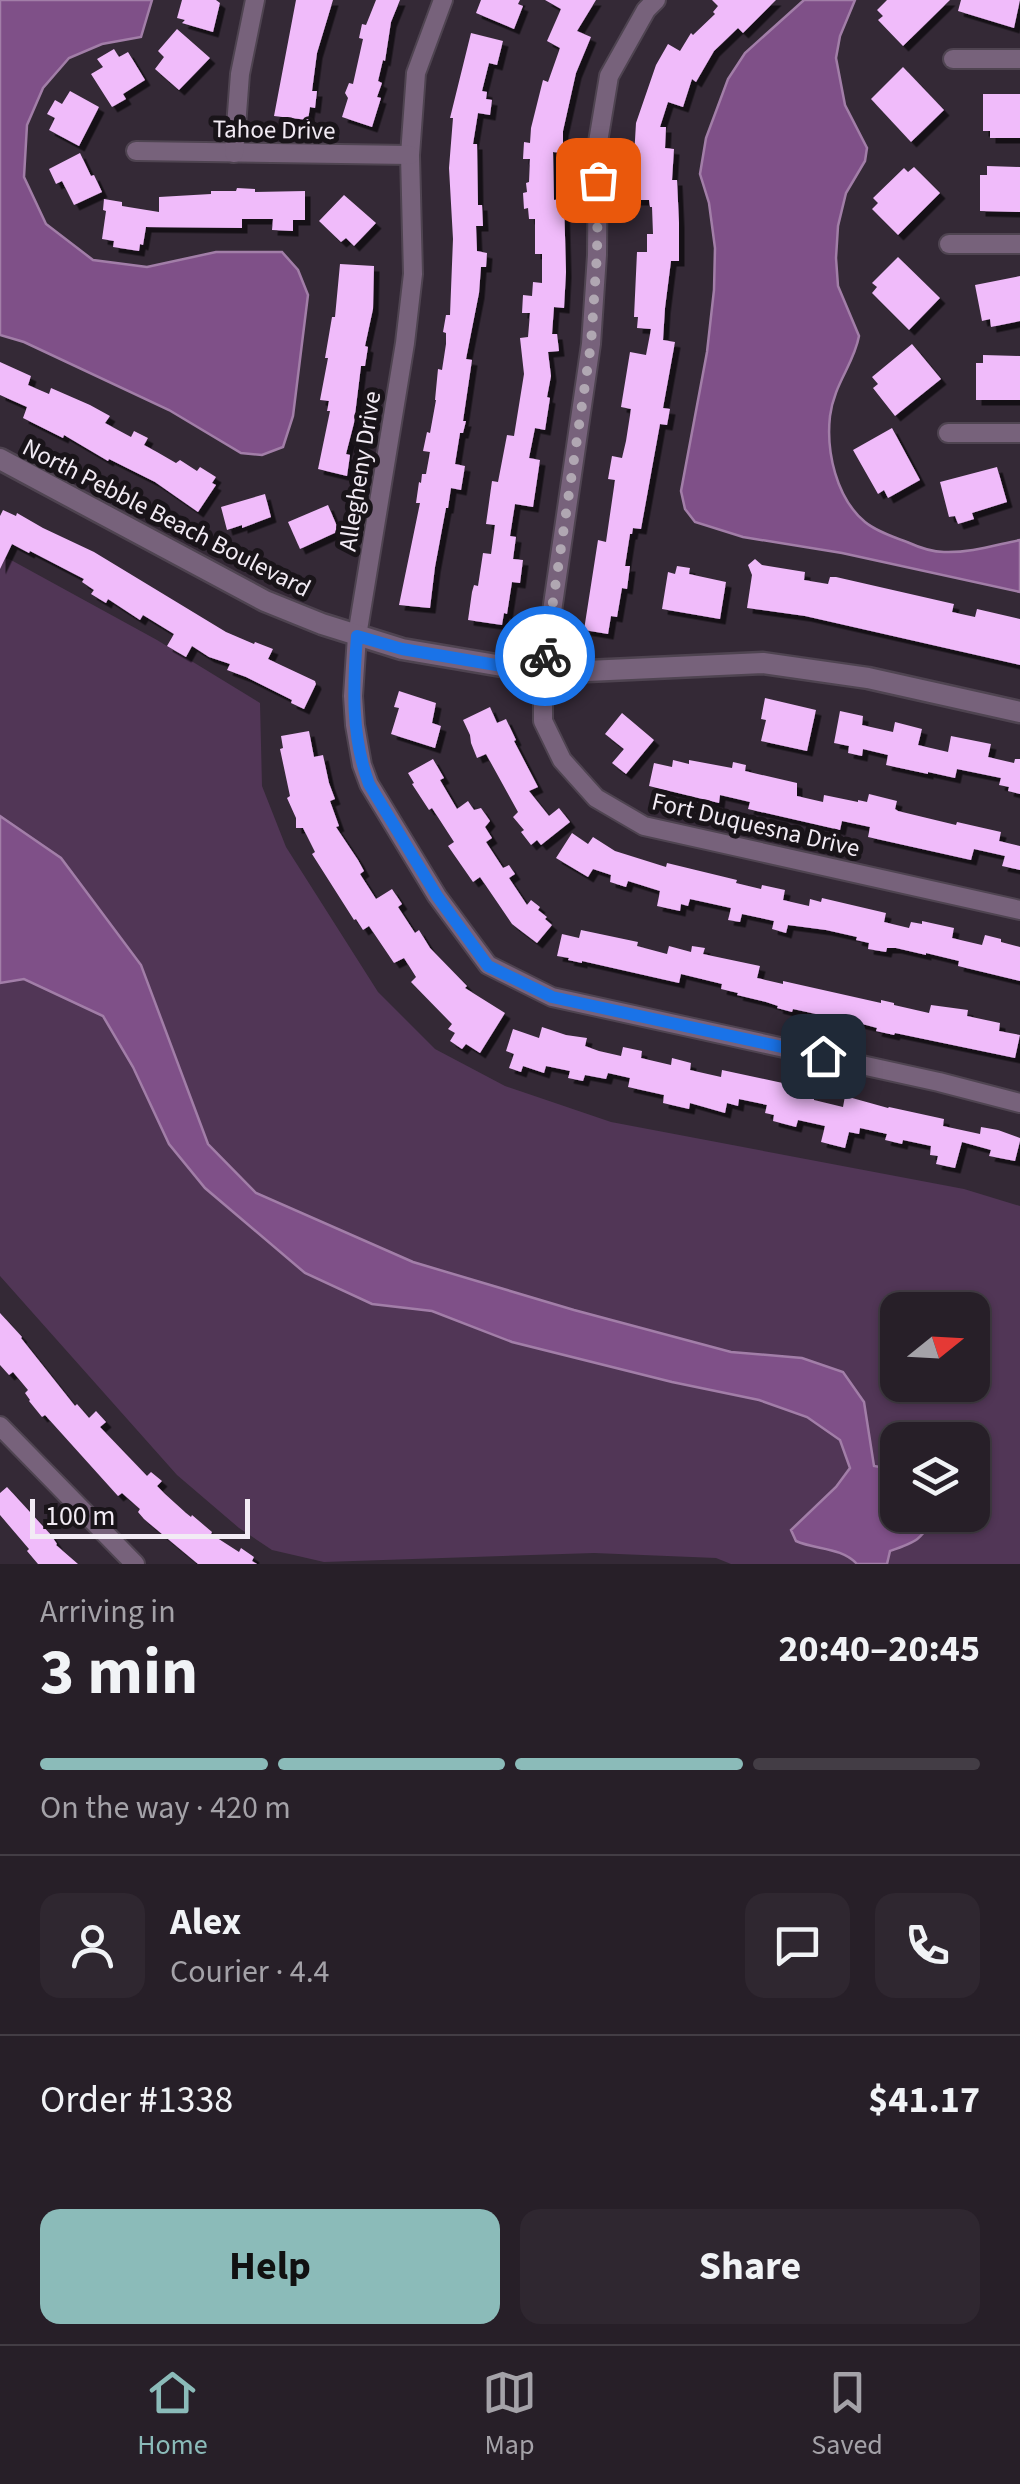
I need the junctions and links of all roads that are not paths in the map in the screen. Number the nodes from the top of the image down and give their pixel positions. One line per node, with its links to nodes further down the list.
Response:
1 (255, 0): 7 (street)
2 (443, 0): 8 (street, Allegheny Drive)
3 (656, 0): 15 (street, Fort Duquesna Drive)
4 (953, 59): 5 (street)
5 (1020, 59)
6 (136, 151): 7 (street, Tahoe Drive)
7 (234, 154): 8 (street, Tahoe Drive)
8 (410, 155): 14 (street, Allegheny Drive)
9 (949, 244): 10 (street)
10 (1020, 244)
11 (948, 432): 12 (street)
12 (1020, 433)
13 (0, 458): 14 (street, North Pebble Beach Boulevard)
14 (357, 636): 15 (street, North Pebble Beach Boulevard); 18 (street, Allegheny Drive)
15 (543, 673): 16 (street, North Pebble Beach Boulevard); 17 (street, Fort Duquesna Drive)
16 (1020, 712)
17 (1020, 910)
18 (1020, 1104)
19 (0, 1426): 20 (street)
20 (135, 1564)

